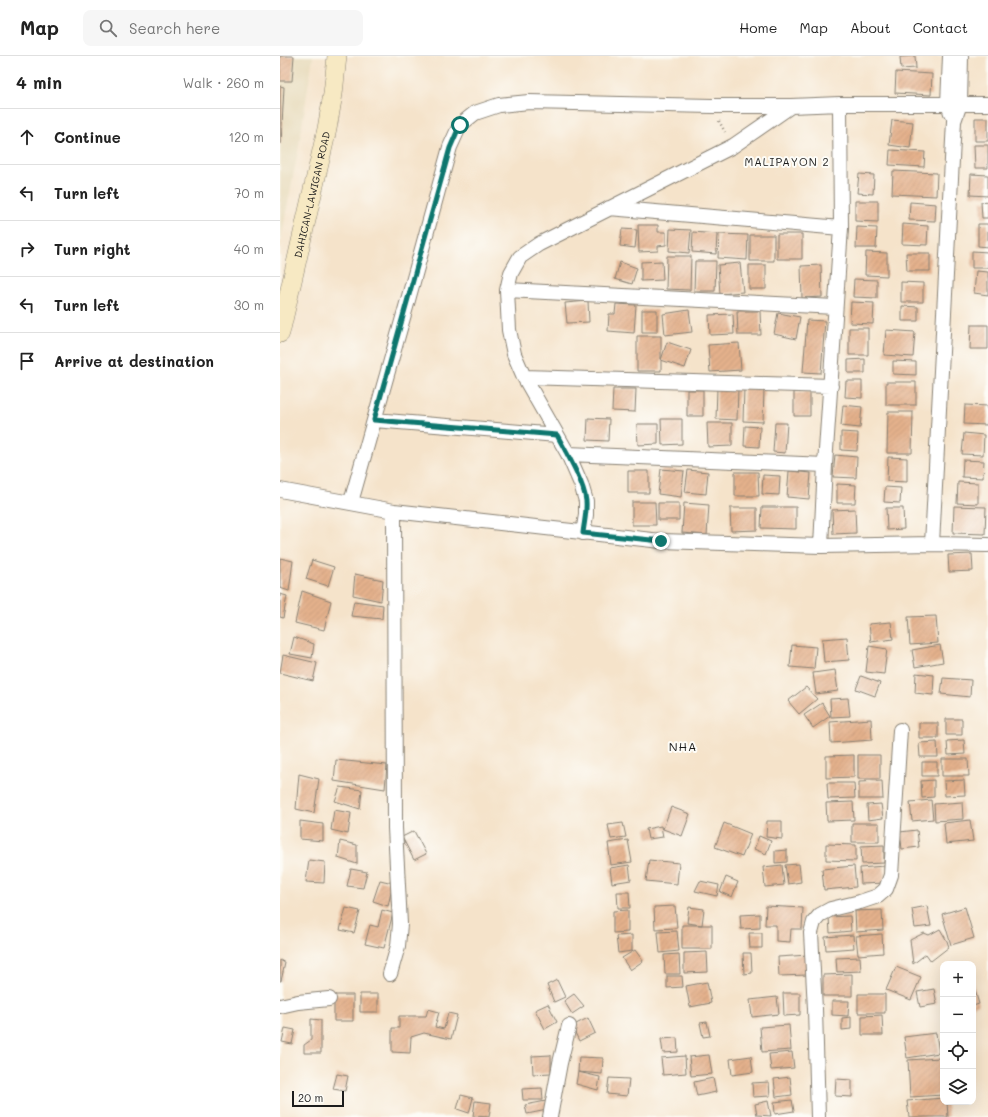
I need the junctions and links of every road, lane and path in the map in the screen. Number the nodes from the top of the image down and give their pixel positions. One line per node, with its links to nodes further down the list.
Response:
1 (337, 56): 14 (main road, DAHICAN-LAWIGAN ROAD)
2 (950, 56): 5 (street)
3 (961, 56): 5 (street)
4 (840, 104): 5 (street); 8 (street); 11 (street)
5 (954, 104): 6 (street); 25 (street)
6 (988, 104)
7 (712, 106): 8 (street); 9 (path); 17 (street)
8 (791, 106): 9 (street)
9 (733, 146): 10 (street)
10 (609, 208): 11 (street); 12 (street)
11 (841, 228): 13 (street)
12 (507, 290): 13 (street); 15 (street)
13 (835, 308): 16 (street)
14 (280, 333)
15 (524, 377): 16 (street); 18 (street)
16 (831, 386): 20 (street)
17 (374, 420): 18 (street); 22 (street)
18 (557, 435): 19 (street)
19 (568, 454): 20 (street); 24 (street)
20 (825, 465): 27 (street)
21 (280, 490): 22 (street)
22 (351, 502): 23 (street)
23 (394, 511): 24 (street); 29 (street)
24 (583, 533): 27 (street)
25 (932, 544): 26 (street); 27 (street)
26 (988, 545)
27 (821, 546)
28 (900, 730): 34 (street)
29 (390, 974)
30 (329, 999): 31 (street)
31 (280, 1006)
32 (569, 1026): 33 (street)
33 (550, 1117)
34 (818, 1117)

